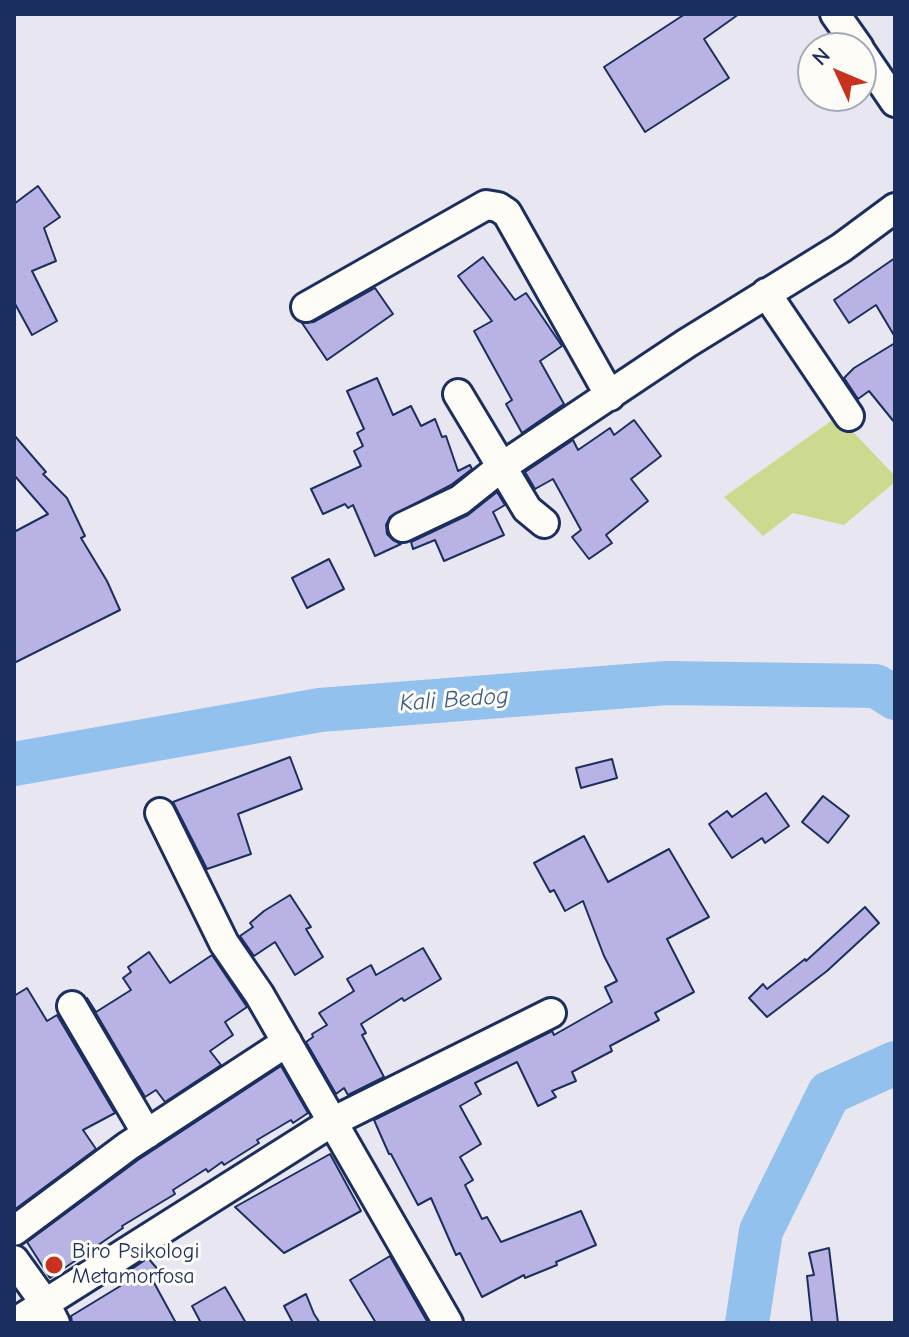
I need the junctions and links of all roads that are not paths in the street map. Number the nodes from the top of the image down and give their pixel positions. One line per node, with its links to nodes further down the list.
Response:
1 (835, 14): 2 (street)
2 (848, 32)
3 (877, 75): 4 (street)
4 (895, 102)
5 (895, 208): 6 (street)
6 (766, 293): 9 (street); 10 (street)
7 (306, 307): 9 (street)
8 (458, 394): 11 (street)
9 (610, 396): 11 (street)
10 (849, 416)
11 (500, 468): 12 (street); 13 (street)
12 (544, 523)
13 (403, 527)
14 (160, 813): 17 (street)
15 (72, 1006): 19 (street)
16 (551, 1013): 18 (street)
17 (287, 1042): 18 (street); 19 (street)
18 (332, 1122): 22 (street); 23 (street)
19 (147, 1134): 20 (street)
20 (14, 1231)
21 (14, 1260): 22 (street)
22 (35, 1316)
23 (448, 1323)

